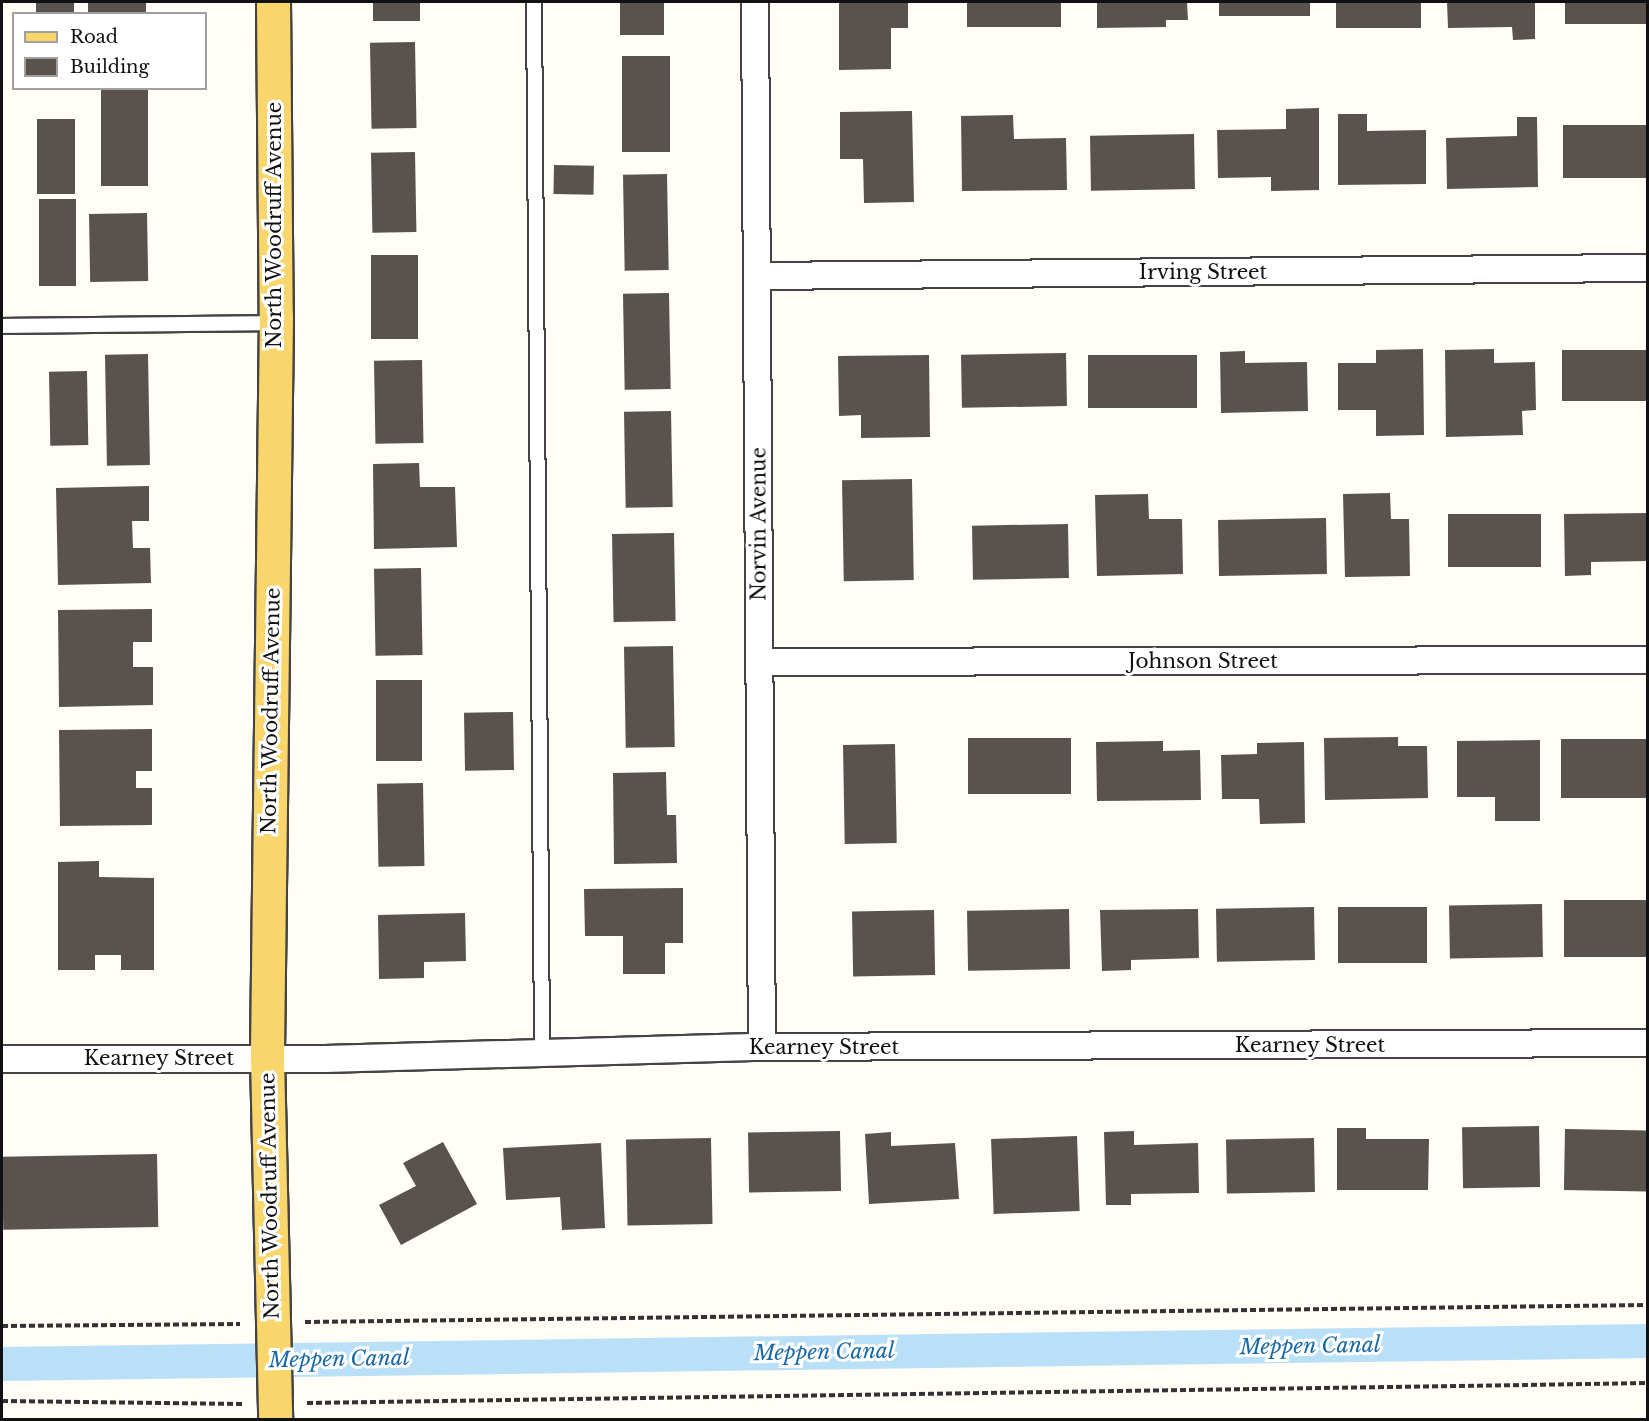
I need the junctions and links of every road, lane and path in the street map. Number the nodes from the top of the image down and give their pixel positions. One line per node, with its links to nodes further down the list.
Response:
1 (273, 2): 6 (main road, North Woodruff Avenue)
2 (534, 2): 12 (lane)
3 (755, 2): 5 (street, Norvin Avenue)
4 (1647, 268): 5 (street, Irving Street)
5 (758, 276): 9 (street, Norvin Avenue)
6 (275, 323): 7 (lane); 13 (main road, North Woodruff Avenue)
7 (2, 326)
8 (1647, 660): 9 (street, Johnson Street)
9 (759, 662): 11 (street, Norvin Avenue)
10 (1647, 1043): 11 (street, Kearney Street)
11 (762, 1047): 12 (street, Kearney Street)
12 (542, 1053): 13 (street, Kearney Street)
13 (267, 1057): 14 (street, Kearney Street); 21 (main road, North Woodruff Avenue)
14 (2, 1059)
15 (1647, 1305): 16 (path)
16 (316, 1322)
17 (218, 1324): 18 (path)
18 (2, 1326)
19 (1647, 1383): 21 (path)
20 (2, 1401): 21 (path)
21 (275, 1412)

